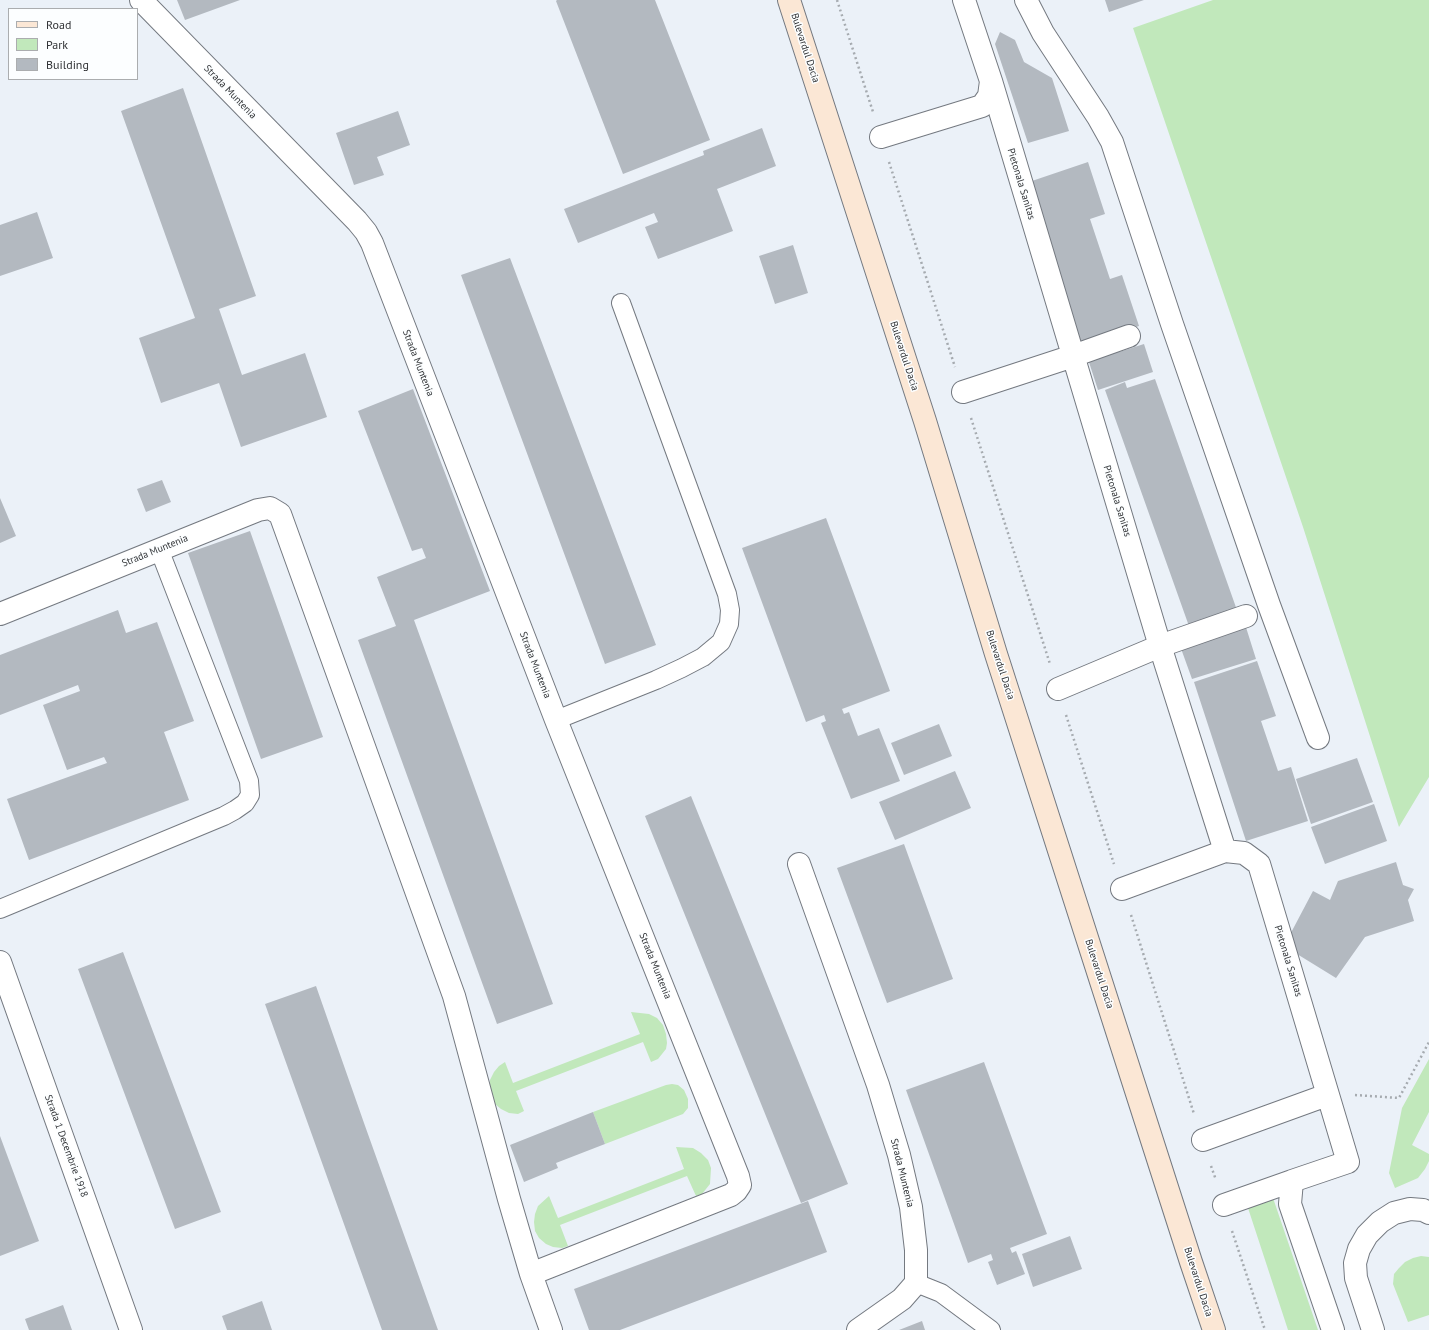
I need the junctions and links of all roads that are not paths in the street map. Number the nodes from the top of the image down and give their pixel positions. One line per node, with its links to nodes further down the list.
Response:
1 (141, 0): 16 (street, Strada Muntenia)
2 (789, 0): 34 (main road, Bulevardul Dacia)
3 (964, 0): 5 (street, Pietonala Sanitas)
4 (1026, 0): 17 (street)
5 (990, 81): 6 (street, Pietonala Sanitas); 9 (street, Pietonala Sanitas)
6 (881, 137)
7 (621, 303): 16 (lane)
8 (1129, 336): 9 (street)
9 (1073, 356): 10 (street); 14 (street, Pietonala Sanitas)
10 (962, 392)
11 (159, 549): 12 (street, Strada Muntenia); 21 (lane); 28 (street, Strada Muntenia)
12 (0, 614)
13 (1246, 616): 14 (street)
14 (1160, 646): 15 (street); 18 (street, Pietonala Sanitas)
15 (1058, 689)
16 (556, 720): 28 (street, Strada Muntenia)
17 (1318, 738)
18 (1225, 852): 20 (street, Pietonala Sanitas); 23 (street, Pietonala Sanitas)
19 (799, 864): 29 (street, Strada Muntenia)
20 (1122, 889)
21 (0, 909)
22 (0, 962): 30 (street, Strada 1 Decembrie 1918)
23 (1328, 1095): 24 (street); 25 (street, Pietonala Sanitas)
24 (1203, 1140)
25 (1292, 1181): 26 (street, Pietonala Sanitas); 35 (street)
26 (1224, 1205)
27 (1429, 1213): 36 (street)
28 (531, 1274): 31 (street, Strada Muntenia)
29 (916, 1283): 32 (street); 33 (lane)
30 (131, 1330)
31 (551, 1330)
32 (858, 1330)
33 (991, 1330)
34 (1214, 1330)
35 (1333, 1330)
36 (1373, 1330)

